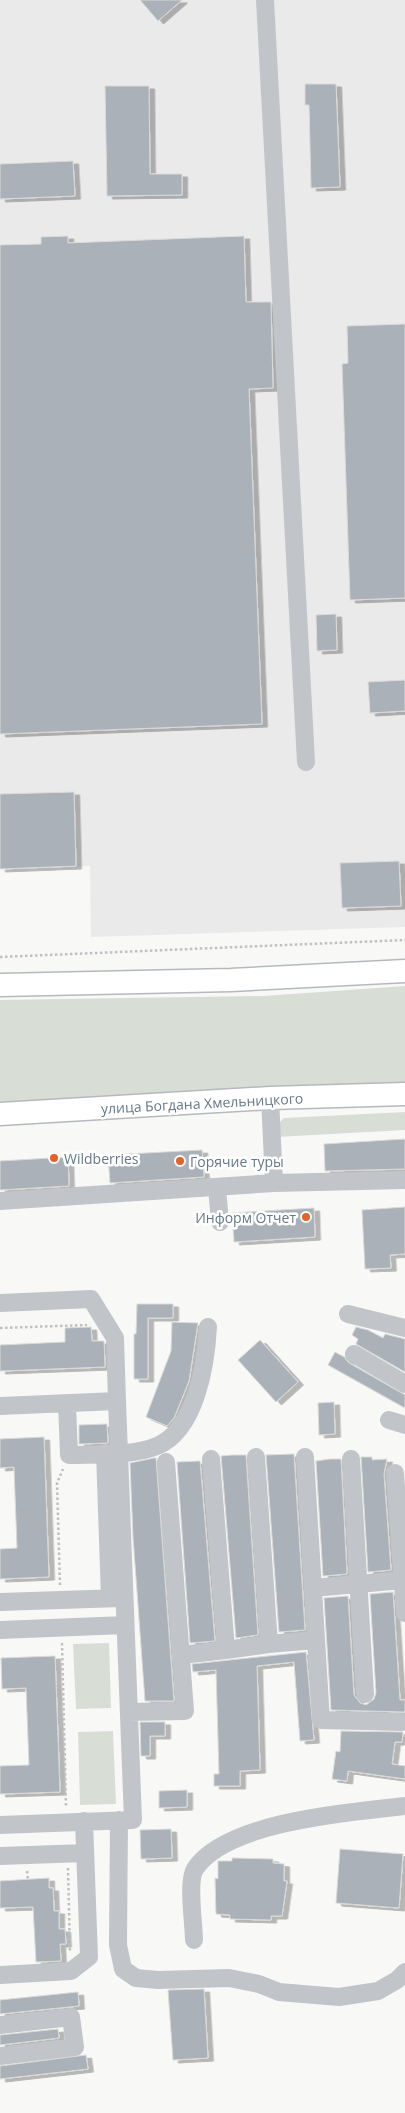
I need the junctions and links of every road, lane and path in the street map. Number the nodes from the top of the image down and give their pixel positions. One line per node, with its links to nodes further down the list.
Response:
1 (265, 0): 2 (lane)
2 (306, 762)
3 (405, 940): 4 (path)
4 (0, 957)
5 (405, 971): 6 (main road)
6 (0, 985)
7 (405, 1094): 8 (main road, улица Богдана Хмельницкого)
8 (270, 1098): 9 (main road, улица Богдана Хмельницкого); 11 (lane)
9 (0, 1114)
10 (405, 1180): 11 (lane)
11 (274, 1183): 12 (lane)
12 (217, 1188): 13 (lane); 14 (lane)
13 (0, 1201)
14 (220, 1222)
15 (0, 1303): 20 (lane)
16 (348, 1314): 19 (lane)
17 (208, 1327): 26 (lane)
18 (0, 1328): 20 (path)
19 (405, 1328)
20 (114, 1338): 23 (lane)
21 (354, 1354): 22 (lane)
22 (405, 1384)
23 (117, 1401): 24 (lane); 26 (lane)
24 (67, 1403): 25 (lane); 27 (lane)
25 (0, 1406)
26 (112, 1453): 27 (lane); 37 (lane)
27 (69, 1455): 38 (path)
28 (256, 1457): 45 (lane)
29 (304, 1457): 36 (lane)
30 (351, 1459): 35 (lane)
31 (211, 1460): 46 (lane)
32 (166, 1462): 47 (lane)
33 (395, 1473): 34 (lane)
34 (403, 1580): 35 (lane); 40 (lane)
35 (359, 1584): 36 (lane); 48 (lane)
36 (313, 1588): 44 (lane)
37 (117, 1598): 38 (lane); 41 (lane)
38 (60, 1600): 39 (lane)
39 (0, 1602)
40 (405, 1613)
41 (125, 1625): 42 (lane); 49 (lane)
42 (61, 1628): 43 (lane); 53 (path)
43 (0, 1630)
44 (316, 1640): 45 (lane); 50 (lane)
45 (269, 1644): 46 (lane)
46 (226, 1650): 47 (lane)
47 (181, 1655): 49 (lane)
48 (365, 1694)
49 (128, 1712): 52 (lane)
50 (402, 1722)
51 (405, 1806): 57 (lane)
52 (119, 1820): 53 (lane); 59 (lane)
53 (75, 1822): 54 (lane); 55 (lane)
54 (0, 1825)
55 (76, 1853): 56 (lane); 58 (path); 58 (lane)
56 (0, 1856)
57 (194, 1940)
58 (71, 1971): 60 (lane)
59 (405, 1972)
60 (0, 1975)
61 (0, 2025): 62 (lane)
62 (0, 2056)

